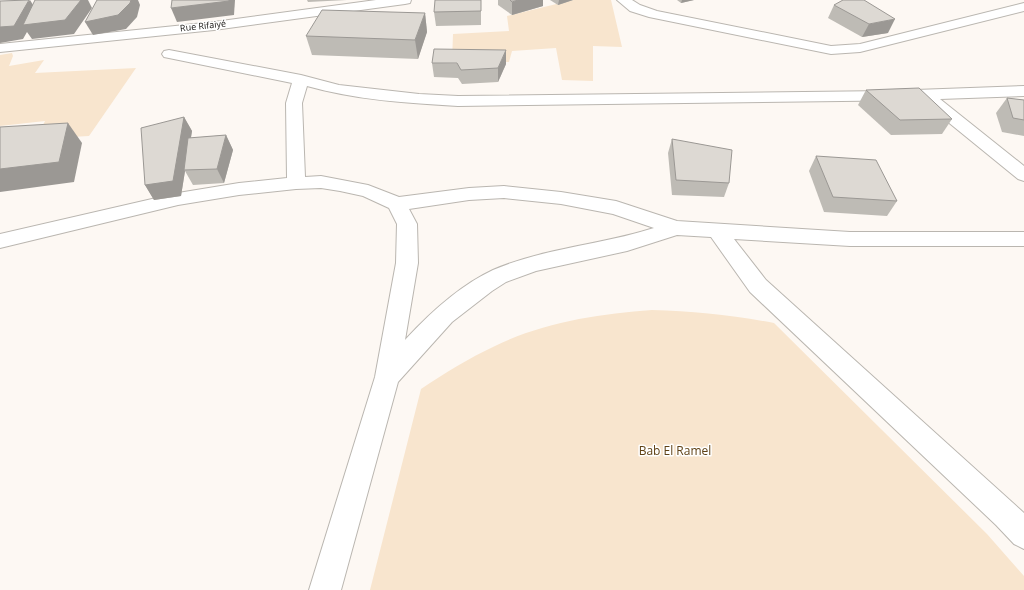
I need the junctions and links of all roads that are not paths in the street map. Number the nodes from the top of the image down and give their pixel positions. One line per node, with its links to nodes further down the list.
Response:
1 (405, 0): 4 (street, Rue Rifaiyé)
2 (623, 0): 3 (street)
3 (1024, 7)
4 (0, 48)
5 (169, 54): 6 (street)
6 (301, 80): 8 (street); 10 (street)
7 (1024, 91): 8 (street)
8 (925, 95): 9 (street)
9 (1024, 175)
10 (296, 183): 11 (street); 15 (street)
11 (396, 204): 12 (street); 16 (street)
12 (676, 228): 13 (street); 16 (street)
13 (717, 231): 14 (street); 17 (street)
14 (1024, 239)
15 (2, 243)
16 (387, 376): 18 (street)
17 (1024, 534)
18 (325, 590)

